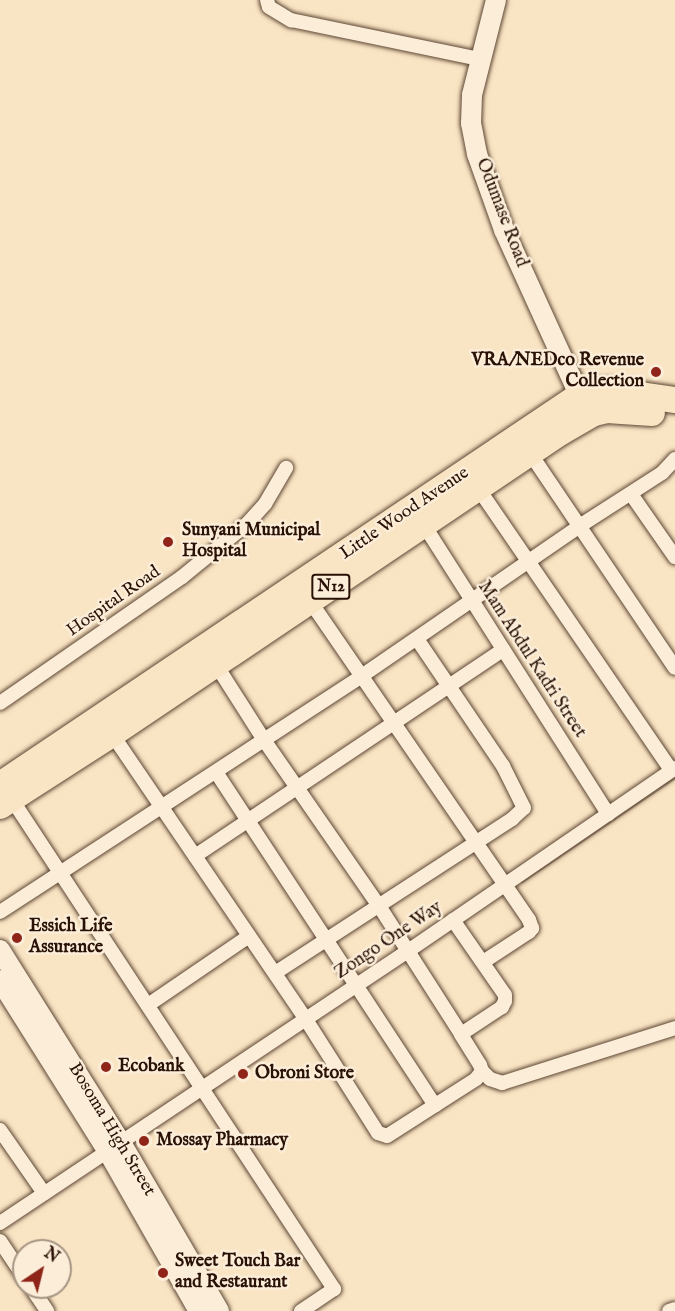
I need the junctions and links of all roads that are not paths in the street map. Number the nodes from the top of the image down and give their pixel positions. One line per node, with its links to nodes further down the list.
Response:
1 (267, 0): 3 (street)
2 (496, 0): 3 (street, Odumase Road)
3 (480, 59): 5 (street, Odumase Road)
4 (675, 400): 5 (highway, Little Wood Avenue / N12)
5 (584, 406): 6 (highway, Little Wood Avenue / N12); 7 (highway, Little Wood Avenue / N12); 23 (highway, Little Wood Avenue / N12)
6 (675, 417)
7 (530, 453): 10 (highway, Little Wood Avenue / N12); 13 (street)
8 (675, 459): 11 (street)
9 (286, 468): 25 (street, Hospital Road)
10 (478, 488): 12 (highway, Little Wood Avenue / N12); 15 (street)
11 (631, 494): 13 (street); 14 (street)
12 (424, 525): 16 (highway, Little Wood Avenue / N12); 17 (street, Mam Abdul Kadri Street)
13 (578, 527): 15 (street); 21 (street)
14 (675, 557)
15 (528, 562): 17 (street); 30 (street)
16 (310, 601): 20 (highway, Little Wood Avenue / N12); 22 (street)
17 (472, 602): 18 (street); 19 (street, Mam Abdul Kadri Street)
18 (417, 639): 22 (street); 24 (street)
19 (503, 650): 24 (street); 35 (street, Mam Abdul Kadri Street)
20 (215, 663): 23 (highway, Little Wood Avenue / N12); 29 (street)
21 (675, 668)
22 (363, 675): 27 (street); 29 (street)
23 (165, 685): 26 (highway, Little Wood Avenue / N12)
24 (448, 686): 27 (street); 37 (street)
25 (0, 703)
26 (130, 709): 28 (highway, Little Wood Avenue / N12); 33 (highway, Little Wood Avenue / N12)
27 (393, 721): 32 (street); 37 (street)
28 (112, 734): 33 (highway, Little Wood Avenue / N12); 34 (street)
29 (264, 740): 31 (street); 32 (street)
30 (673, 769): 35 (street, Zongo One Way)
31 (216, 772): 34 (street); 36 (street)
32 (296, 788): 36 (street); 41 (street)
33 (4, 796): 39 (street)
34 (162, 808): 38 (street); 39 (street)
35 (608, 814): 40 (street, Zongo One Way)
36 (247, 821): 38 (street); 45 (street)
37 (475, 842): 40 (street); 41 (street)
38 (195, 856): 44 (street)
39 (60, 873): 42 (street); 52 (street)
40 (504, 885): 43 (street, Zongo One Way); 48 (street)
41 (379, 906): 45 (street); 47 (street)
42 (0, 912)
43 (453, 920): 47 (street, Zongo One Way); 48 (street)
44 (249, 936): 49 (street); 52 (street)
45 (324, 940): 49 (street); 51 (street)
46 (0, 950): 60 (street, Bosoma High Street)
47 (408, 951): 51 (street, Zongo One Way); 55 (street)
48 (483, 962): 55 (street)
49 (274, 973): 53 (street)
50 (1, 983): 60 (street, Bosoma High Street)
51 (356, 985): 53 (street, Zongo One Way); 58 (street)
52 (148, 1005): 57 (street)
53 (305, 1018): 57 (street, Zongo One Way); 58 (street)
54 (675, 1028): 56 (street)
55 (460, 1034): 56 (street)
56 (482, 1071): 58 (street)
57 (203, 1087): 60 (street, Zongo One Way); 68 (street)
58 (435, 1106)
59 (0, 1130): 61 (street)
60 (113, 1145): 61 (street, Zongo One Way); 66 (street, Bosoma High Street); 67 (street, Bosoma High Street)
61 (44, 1193): 62 (street, Zongo One Way)
62 (0, 1222)
63 (0, 1241): 64 (street)
64 (12, 1259)
65 (675, 1309): 69 (street)
66 (200, 1311)
67 (219, 1311)
68 (301, 1311)
69 (669, 1311)

